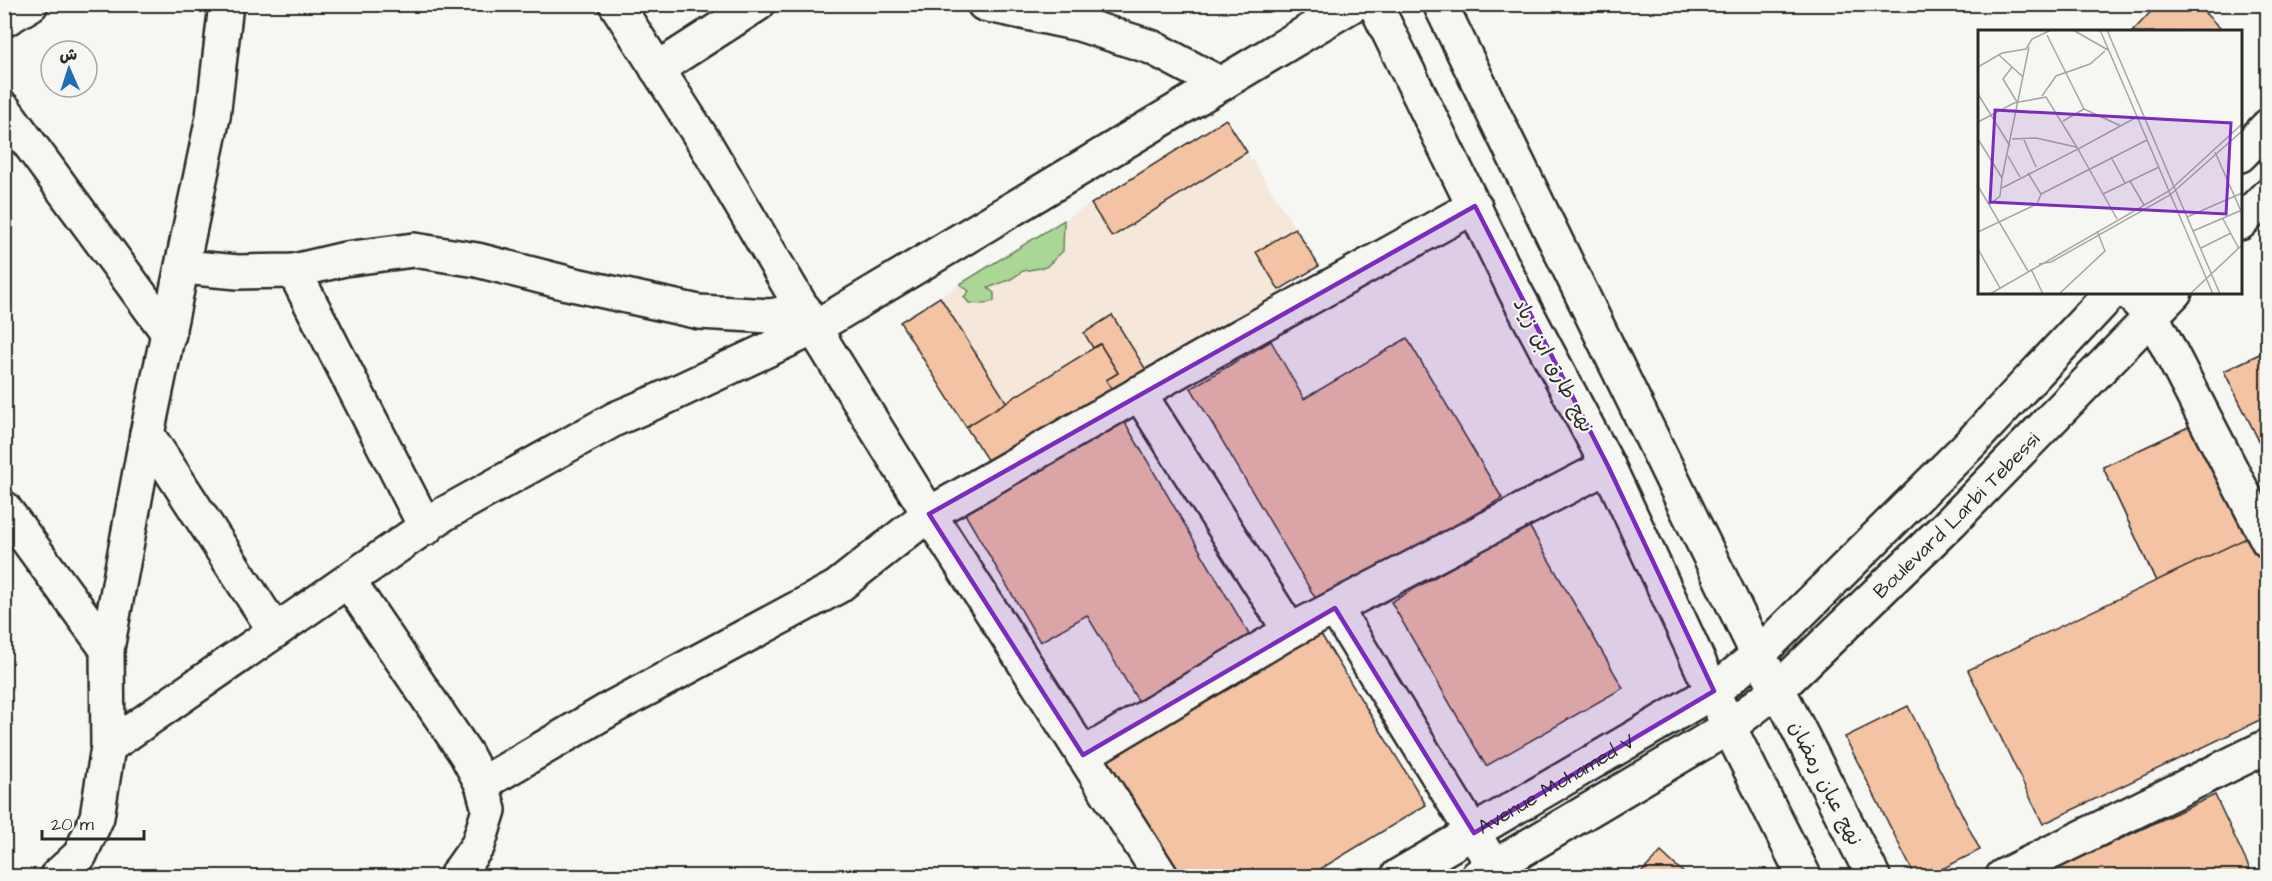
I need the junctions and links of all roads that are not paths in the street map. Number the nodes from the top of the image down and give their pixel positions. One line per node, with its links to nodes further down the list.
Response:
1 (31, 4): 9 (street)
2 (226, 4): 18 (street)
3 (616, 4): 10 (street)
4 (758, 4): 10 (street)
5 (984, 4): 11 (street)
6 (1354, 4): 11 (street)
7 (1375, 4): 16 (street, نهج طارق ابن زياد)
8 (1440, 4): 38 (street)
9 (4, 20)
10 (657, 69): 24 (street)
11 (1221, 84): 24 (street)
12 (4, 109): 25 (street)
13 (2268, 126): 14 (street)
14 (2242, 154)
15 (2268, 195): 17 (street)
16 (1475, 206): 26 (street); 28 (street, نهج طارق ابن زياد)
17 (2242, 222)
18 (183, 267): 19 (street); 25 (street)
19 (294, 271): 24 (street); 31 (street)
20 (2110, 294): 38 (street, Boulevard Larbi Tebessi)
21 (2130, 294): 23 (street)
22 (2173, 294): 23 (street, Boulevard Larbi Tebessi)
23 (2152, 316): 32 (street); 39 (street, Boulevard Larbi Tebessi)
24 (809, 318): 30 (street); 31 (street)
25 (169, 334): 27 (street)
26 (1139, 393): 30 (street); 36 (street)
27 (147, 434): 35 (street); 37 (street)
28 (1608, 466): 34 (street); 40 (street, نهج طارق ابن زياد)
29 (4, 508): 37 (street)
30 (929, 514): 44 (street); 45 (street)
31 (426, 528): 33 (street)
32 (2268, 541)
33 (349, 582): 35 (street); 45 (street)
34 (1335, 608): 36 (street); 46 (street)
35 (275, 631): 42 (street)
36 (1290, 631): 44 (street)
37 (108, 649): 42 (street)
38 (1758, 655): 39 (street); 40 (street, Boulevard Larbi Tebessi)
39 (1778, 688): 41 (street, Boulevard Larbi Tebessi); 53 (street, نهج عبان رمضان)
40 (1714, 691): 41 (street, نهج طارق ابن زياد); 46 (street, Avenue Mohamed V)
41 (1729, 727): 47 (street, Avenue Mohamed V); 52 (street)
42 (108, 747): 48 (street)
43 (2268, 747): 54 (street)
44 (1083, 755): 50 (street)
45 (482, 784): 49 (street)
46 (1474, 833): 47 (street); 51 (street, Avenue Mohamed V)
47 (1486, 872)
48 (57, 876)
49 (456, 876)
50 (1161, 876)
51 (1398, 876)
52 (1804, 876)
53 (1873, 876)
54 (2002, 876)

